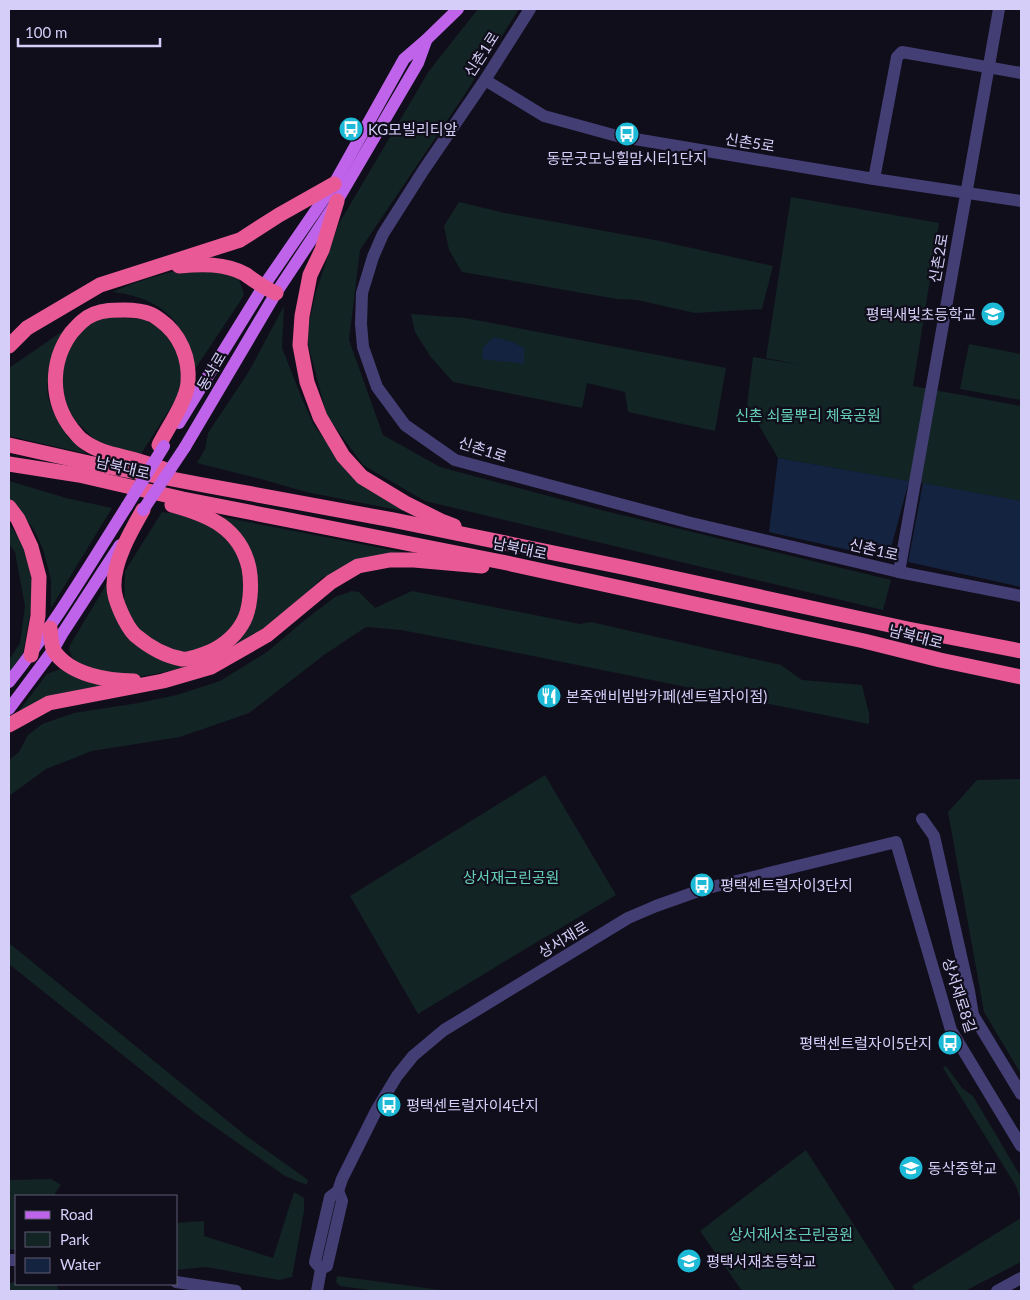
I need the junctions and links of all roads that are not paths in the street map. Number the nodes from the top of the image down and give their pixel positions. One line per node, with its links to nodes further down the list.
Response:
1 (458, 9): 4 (main road, 동삭로)
2 (530, 9): 7 (street, 신촌1로)
3 (998, 9): 5 (street, 신촌2로)
4 (426, 40): 9 (main road, 동삭로); 11 (main road, 동삭로)
5 (988, 67): 6 (street); 8 (street); 10 (street, 신촌2로)
6 (1021, 73)
7 (485, 80): 8 (street, 신촌5로); 25 (street, 신촌1로)
8 (874, 178): 10 (street, 신촌5로)
9 (334, 184): 13 (highway); 14 (main road, 동삭로)
10 (966, 192): 12 (street, 신촌5로); 25 (street, 신촌2로)
11 (337, 201): 14 (main road, 동삭로); 23 (highway)
12 (1021, 201)
13 (155, 267): 14 (highway); 15 (highway)
14 (270, 290): 17 (main road, 동삭로); 22 (main road, 동삭로, bridge)
15 (9, 346)
16 (9, 445): 20 (highway, 남북대로)
17 (162, 445): 20 (highway); 27 (main road, 동삭로, bridge)
18 (9, 464): 19 (highway, 남북대로)
19 (30, 468): 22 (highway); 24 (highway, 남북대로)
20 (243, 492): 23 (highway, 남북대로)
21 (9, 508): 30 (highway)
22 (143, 510): 28 (main road, 동삭로)
23 (502, 543): 29 (highway, 남북대로)
24 (507, 563): 31 (highway, 남북대로); 32 (highway)
25 (899, 572): 26 (street, 신촌1로)
26 (1021, 596)
27 (50, 628): 28 (highway); 30 (main road, 동삭로)
28 (54, 650): 32 (highway); 34 (main road, 동삭로)
29 (1021, 651)
30 (31, 655): 33 (main road, 동삭로)
31 (1021, 677)
32 (163, 681): 35 (highway)
33 (9, 682)
34 (9, 709)
35 (9, 725)
36 (922, 819): 38 (street)
37 (896, 842): 39 (street, 상서재로8길); 43 (street, 상서재로)
38 (1021, 1094)
39 (1021, 1146)
40 (178, 1282): 42 (street)
41 (1017, 1284): 44 (street)
42 (236, 1291)
43 (317, 1291)
44 (997, 1291)

